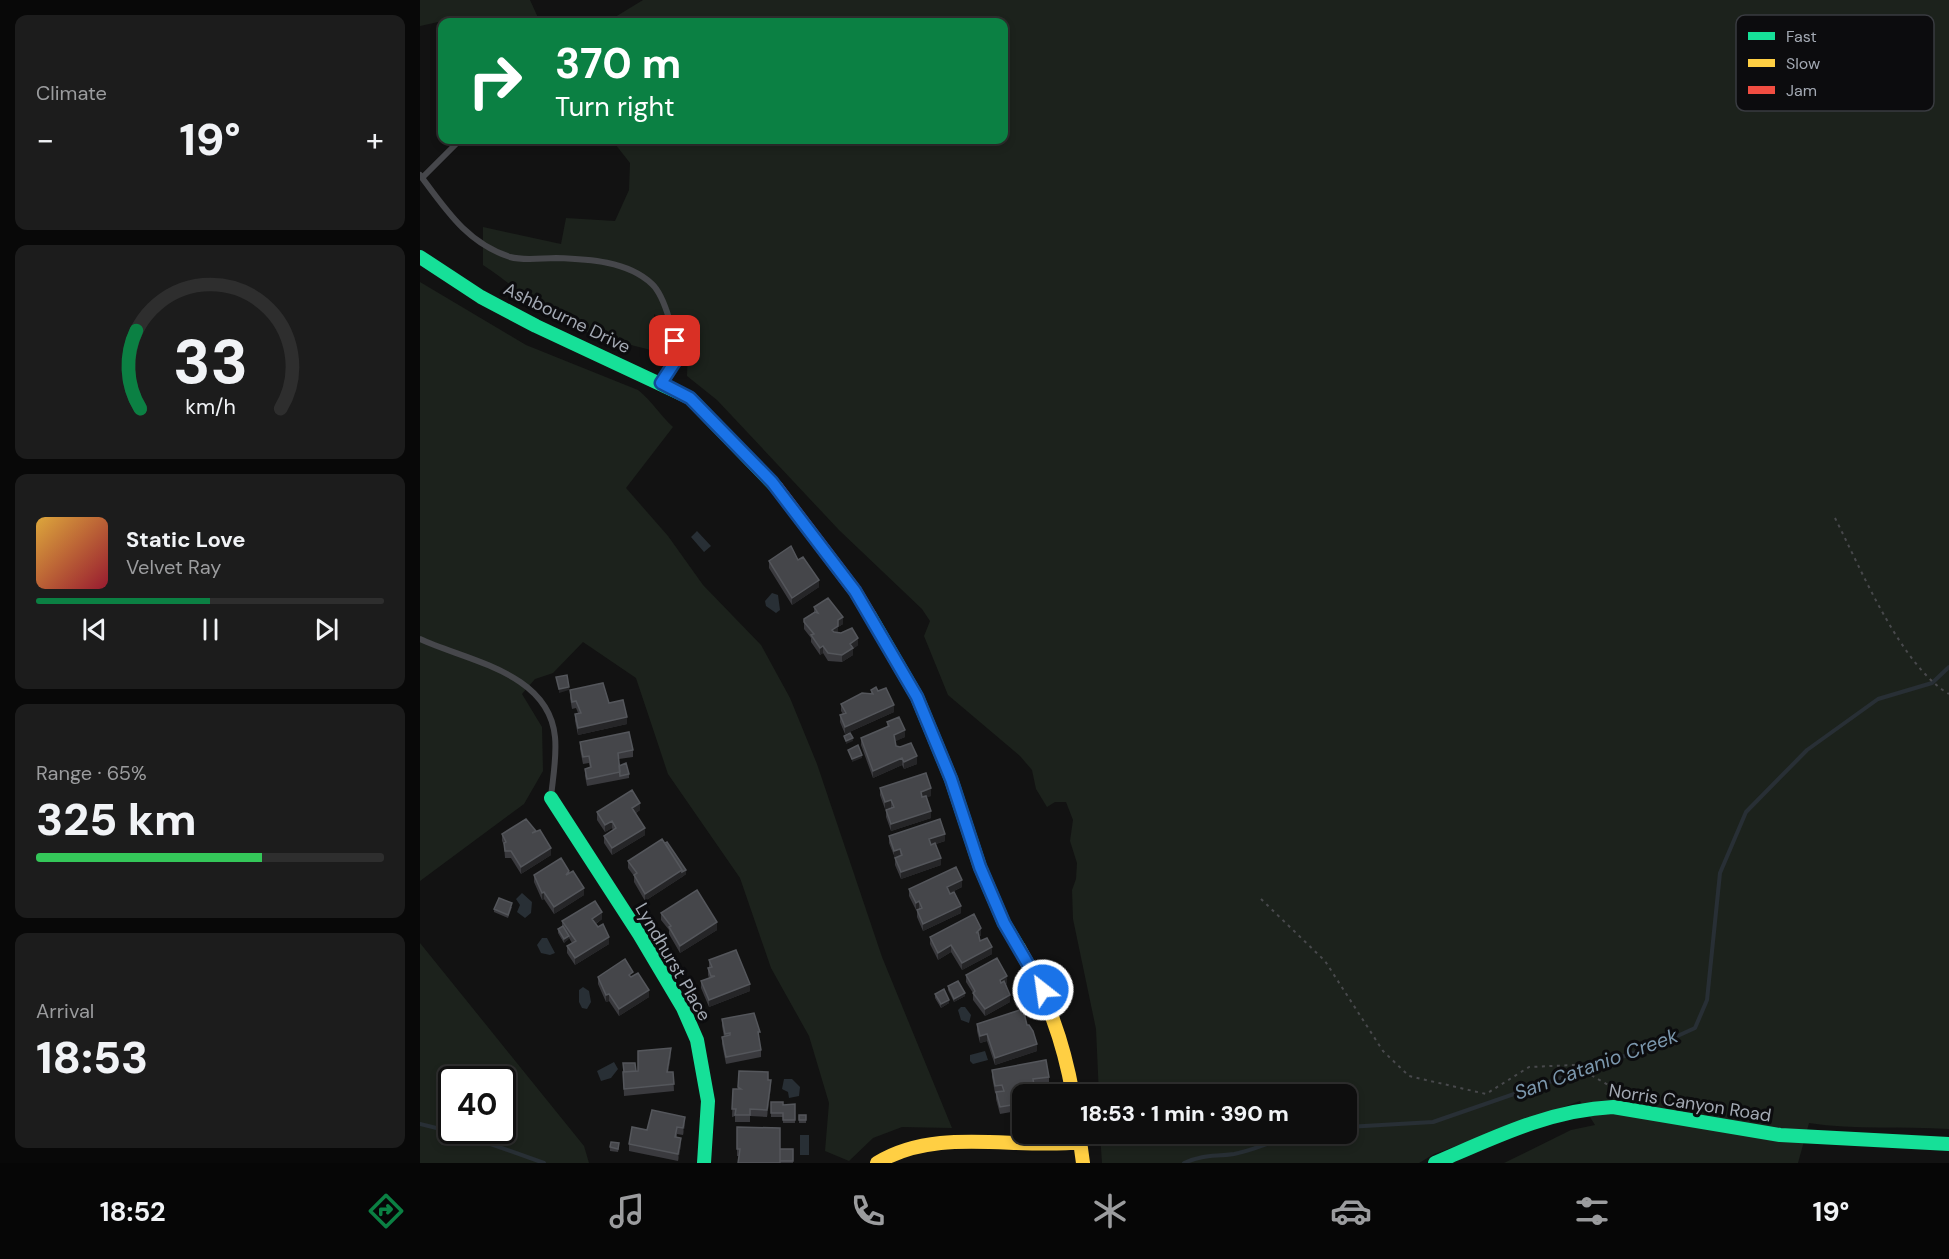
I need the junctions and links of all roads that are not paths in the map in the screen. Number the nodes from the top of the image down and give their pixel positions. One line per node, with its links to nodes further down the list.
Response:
1 (456, 144): 2 (lane)
2 (421, 177): 4 (lane)
3 (420, 257): 4 (street, Ashbourne Drive)
4 (661, 383): 7 (street, Ashbourne Drive)
5 (420, 639): 6 (lane)
6 (550, 798): 11 (street, Lyndhurst Place)
7 (1071, 1084)
8 (1040, 1144): 12 (street)
9 (1081, 1144): 13 (street)
10 (1949, 1144): 14 (street, Norris Canyon Road)
11 (704, 1163)
12 (877, 1163)
13 (1083, 1163)
14 (1435, 1163)

